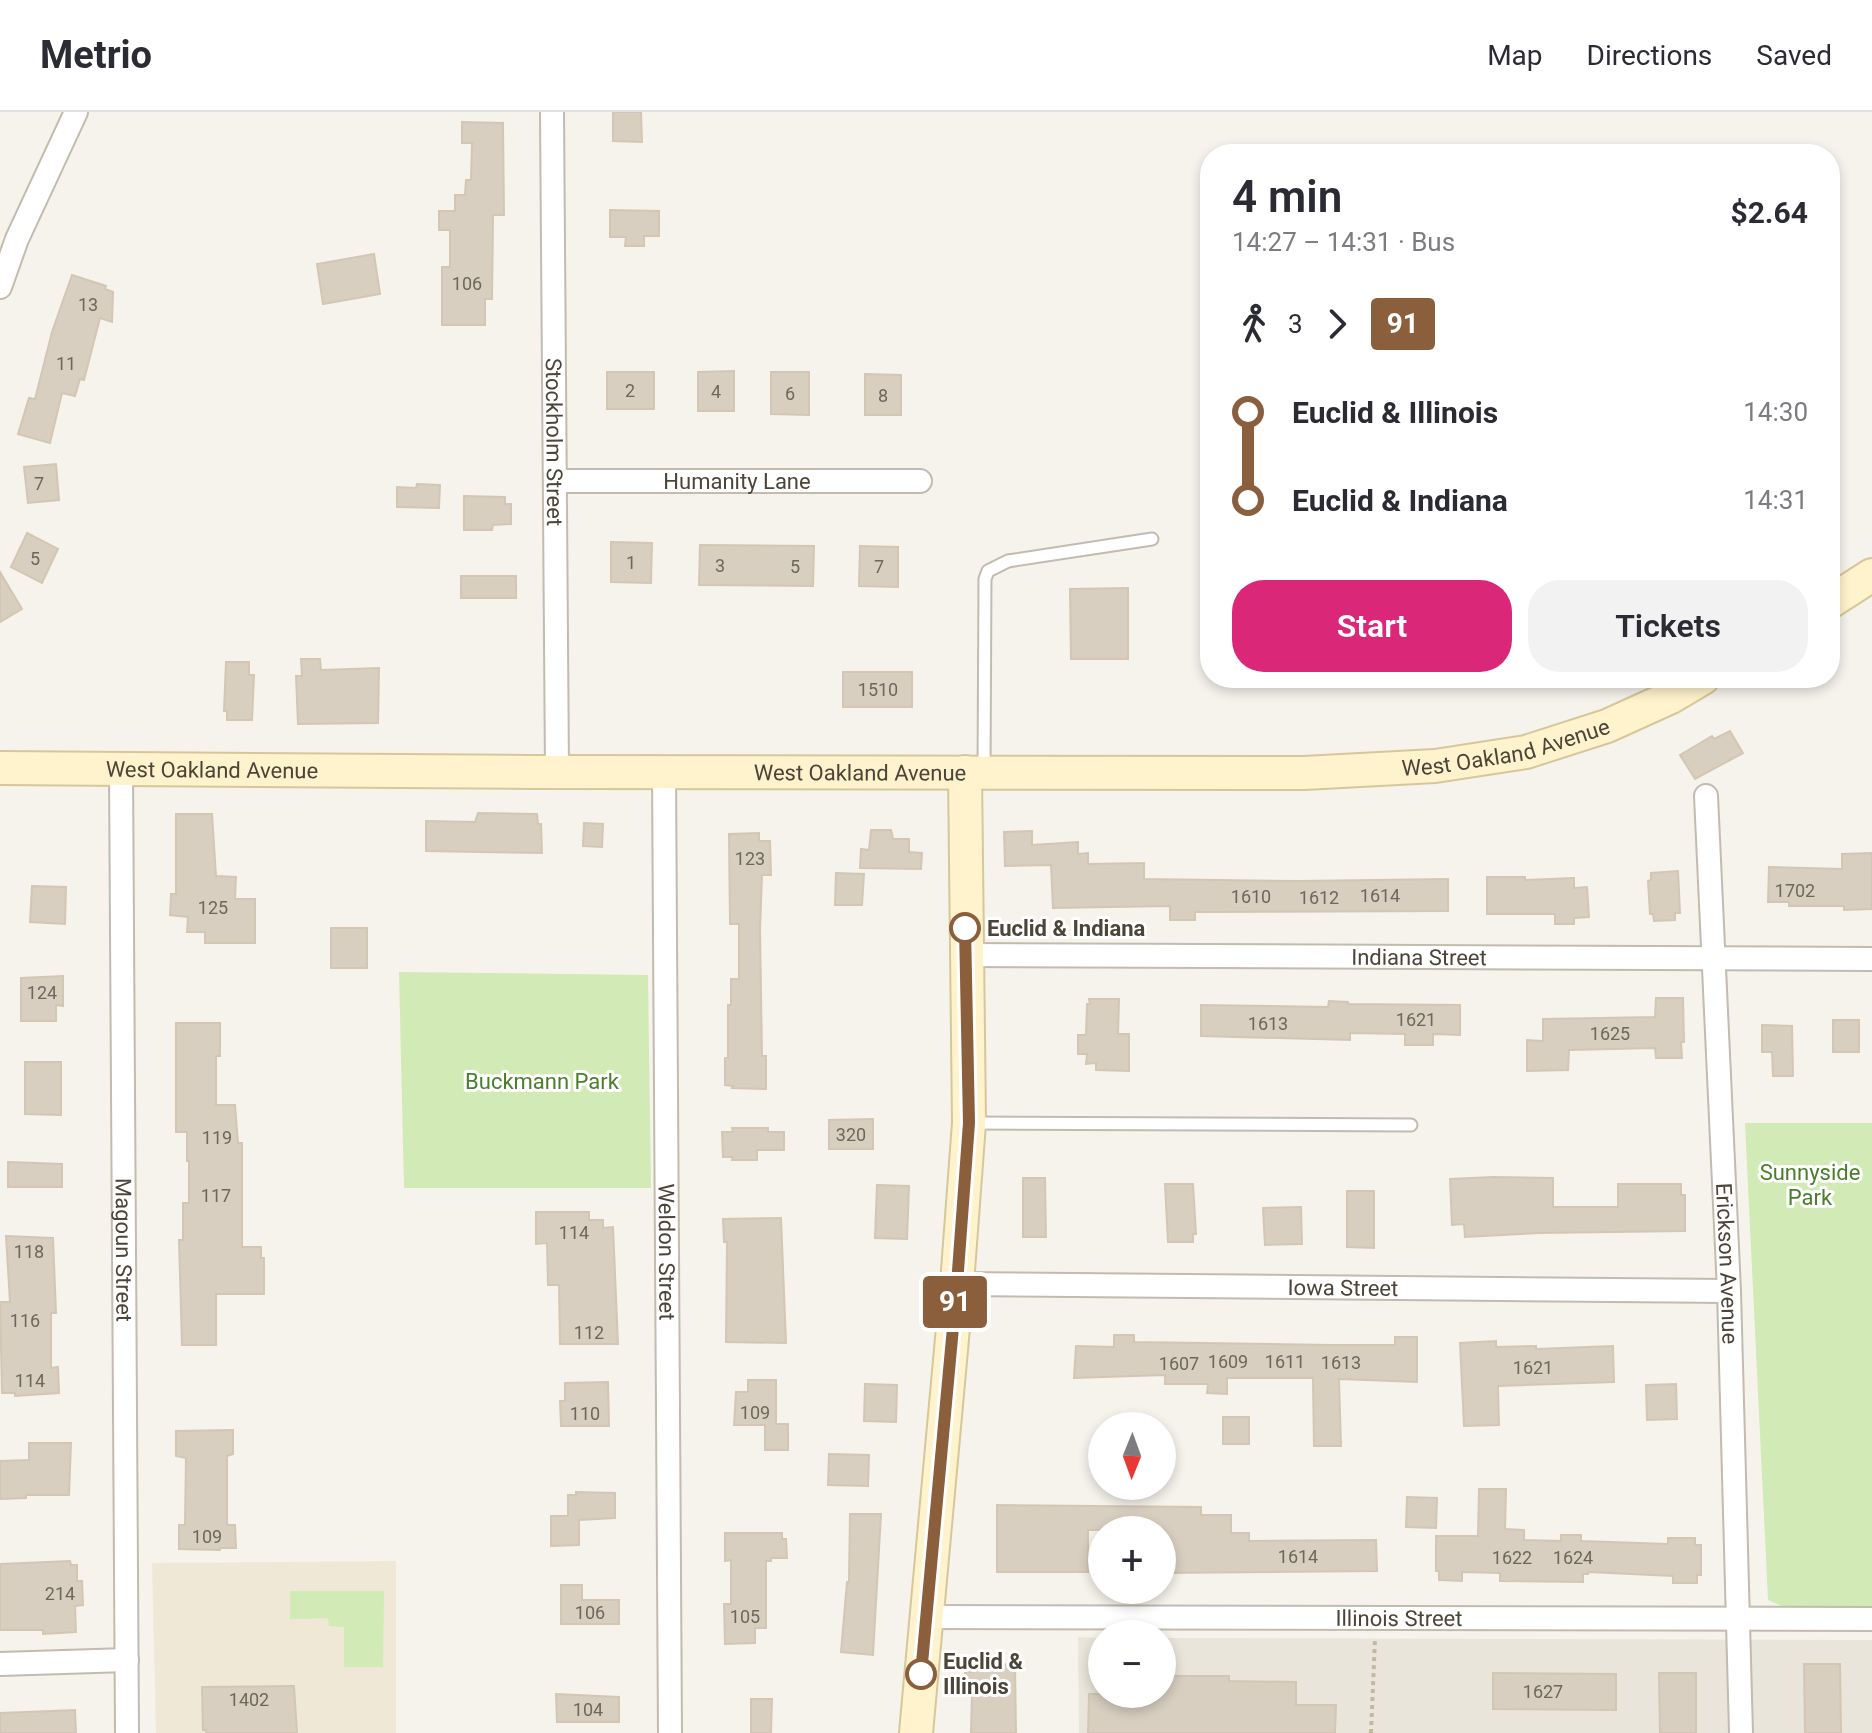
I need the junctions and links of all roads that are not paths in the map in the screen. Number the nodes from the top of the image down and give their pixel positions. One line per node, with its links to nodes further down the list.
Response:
1 (76, 112): 3 (street)
2 (552, 112): 4 (street, Stockholm Street)
3 (0, 287)
4 (555, 481): 5 (street, Humanity Lane); 12 (street, Stockholm Street)
5 (920, 481)
6 (1152, 539): 14 (lane)
7 (1872, 575): 8 (main road)
8 (1840, 596)
9 (1686, 688): 14 (main road, West Oakland Avenue)
10 (0, 768): 11 (main road, West Oakland Avenue)
11 (121, 768): 12 (main road, West Oakland Avenue); 26 (street, Magoun Street)
12 (557, 772): 13 (main road, West Oakland Avenue)
13 (664, 772): 14 (main road, West Oakland Avenue); 29 (street, Weldon Street)
14 (975, 772): 16 (main road)
15 (1706, 796): 17 (street, Erickson Avenue)
16 (965, 955): 17 (street, Indiana Street); 19 (main road)
17 (1715, 957): 18 (street, Indiana Street); 22 (street, Erickson Avenue)
18 (1872, 959)
19 (969, 1123): 20 (lane); 21 (main road)
20 (1411, 1125)
21 (957, 1284): 22 (street, Iowa Street); 23 (main road)
22 (1729, 1291): 24 (street, Erickson Avenue)
23 (925, 1617): 24 (street, Illinois Street); 30 (main road)
24 (1740, 1619): 25 (street, Illinois Street); 31 (street, Erickson Avenue)
25 (1872, 1619)
26 (127, 1660): 27 (street); 28 (street, Magoun Street)
27 (0, 1664)
28 (127, 1733)
29 (670, 1733)
30 (916, 1733)
31 (1741, 1733)

